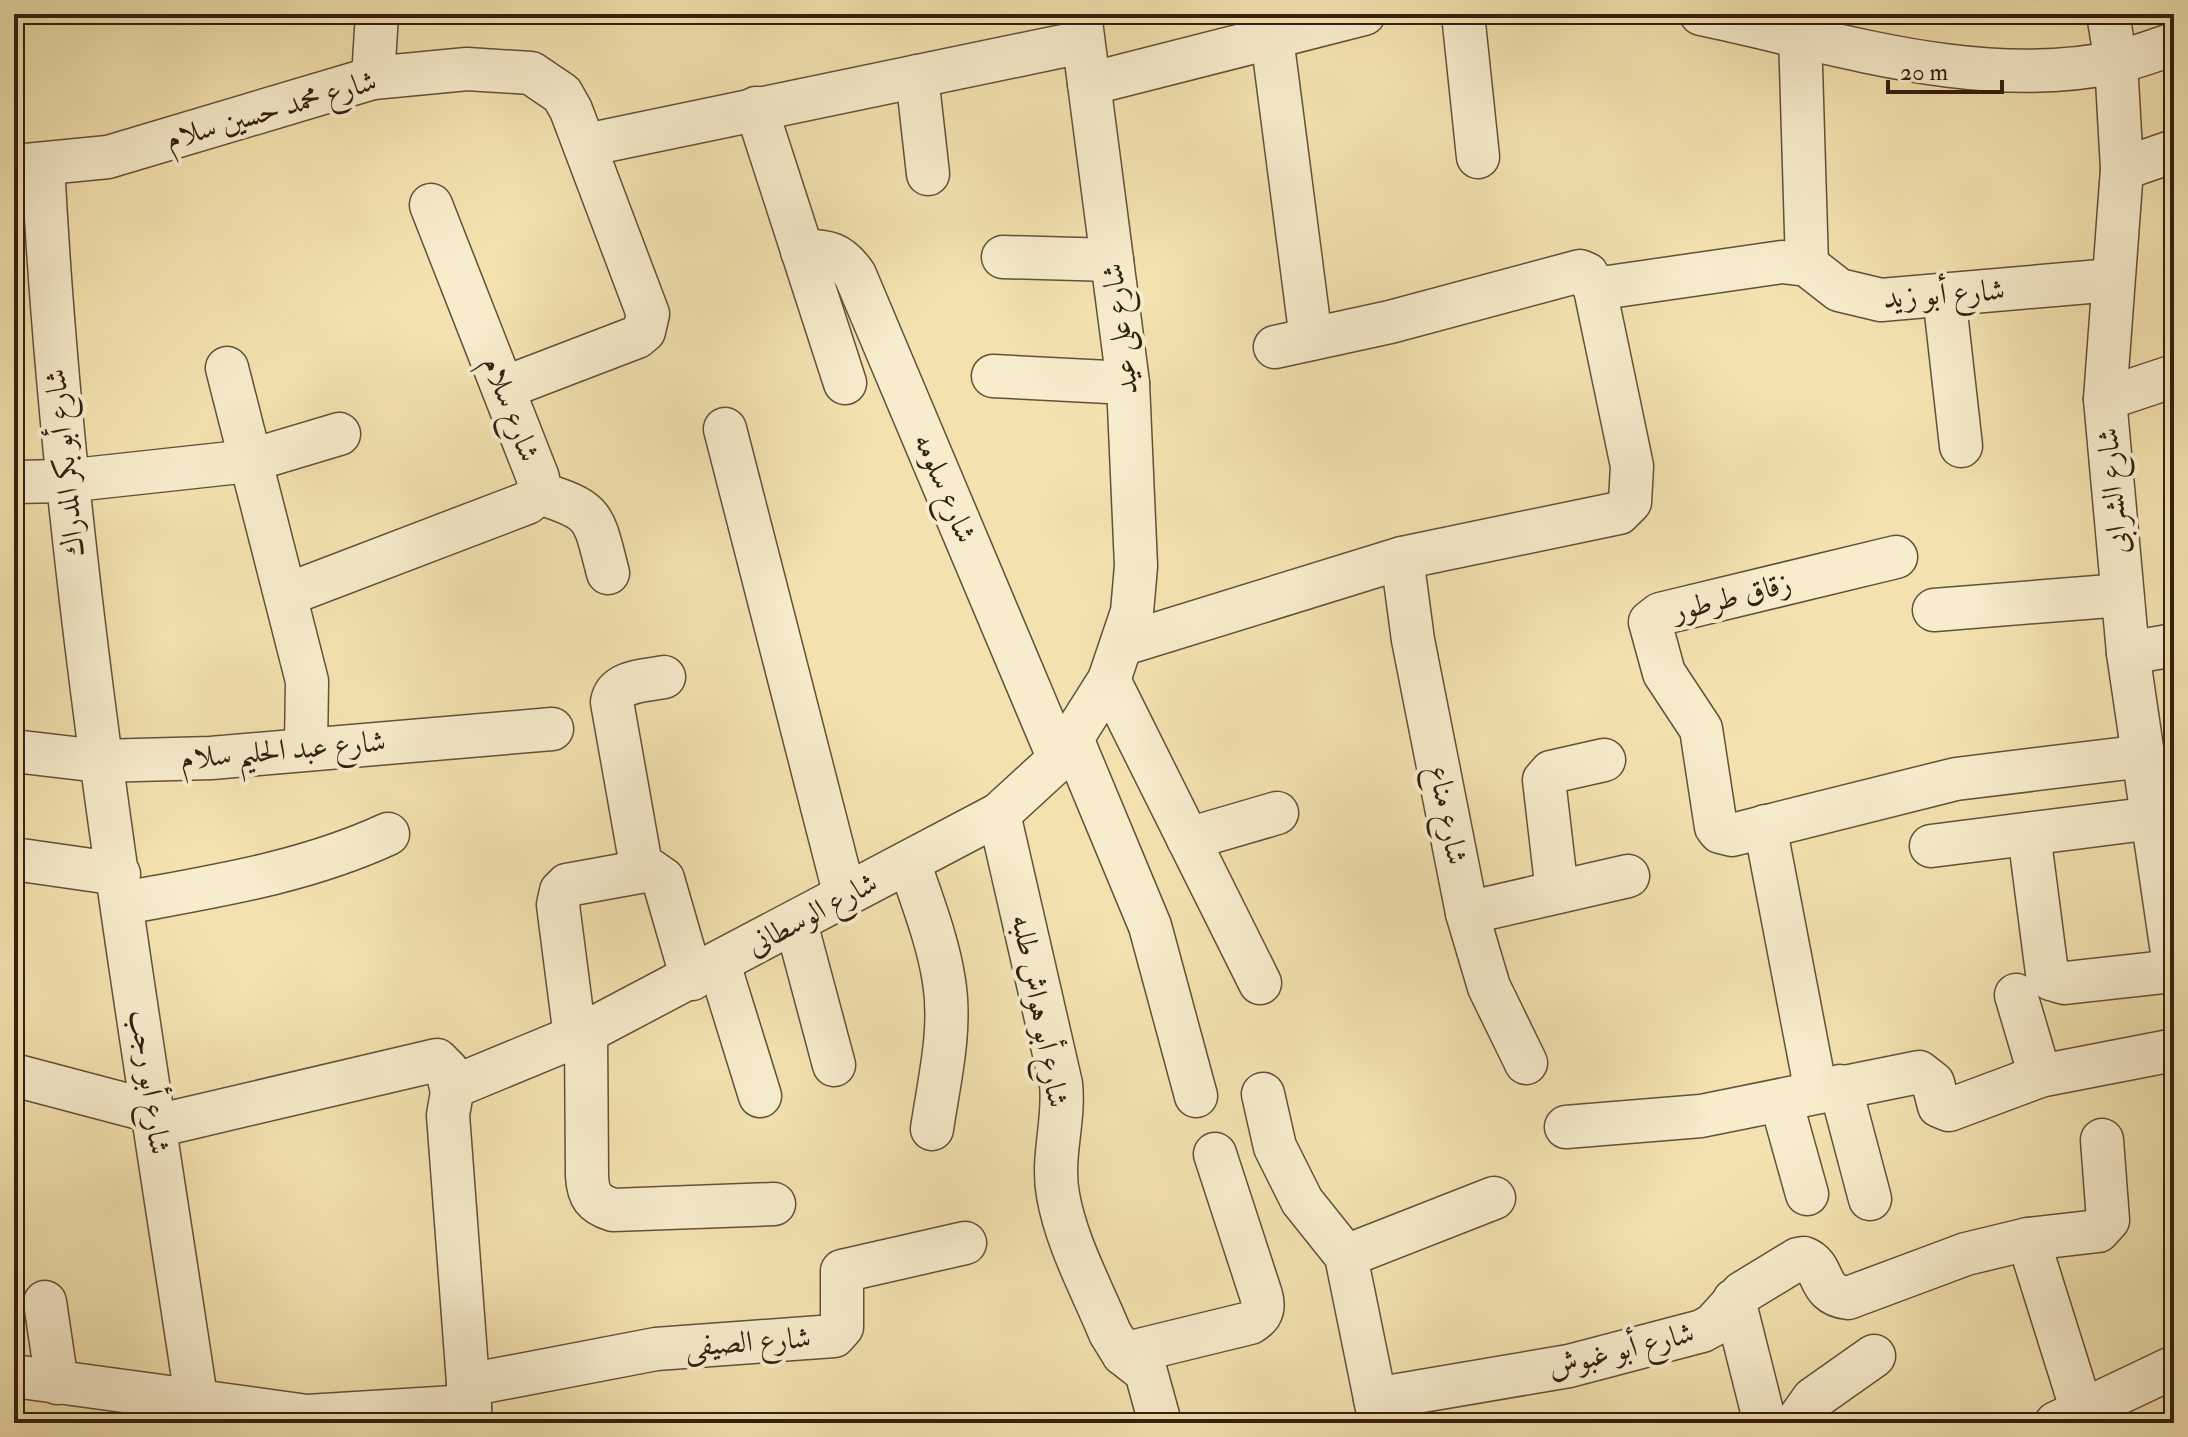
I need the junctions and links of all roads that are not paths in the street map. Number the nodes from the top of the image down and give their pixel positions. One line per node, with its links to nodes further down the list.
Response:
1 (377, 14): 12 (street)
2 (1364, 14): 8 (street)
3 (1463, 14): 17 (street)
4 (1701, 14): 7 (street)
5 (2108, 14): 10 (street, شارع الشرابى)
6 (1081, 28): 11 (street); 13 (street, شارع على عيد)
7 (1800, 34): 10 (street); 25 (street)
8 (1272, 38): 13 (street); 27 (street)
9 (2174, 44): 10 (street)
10 (2116, 62): 19 (street, شارع الشرابى)
11 (917, 76): 14 (street); 20 (street)
12 (373, 78): 15 (street, شارع محمد حسين سلام); 18 (street, شارع محمد حسين سلام)
13 (1089, 84): 24 (street, شارع على عيد)
14 (756, 108): 15 (street); 22 (street)
15 (586, 145): 35 (street, شارع محمد حسين سلام)
16 (2174, 151): 19 (street)
17 (1478, 157)
18 (28, 165): 28 (street, شارع أبو بكر المدراك)
19 (2122, 169): 26 (street, شارع الشرابى)
20 (928, 174)
21 (431, 205): 35 (street, شارع سلام)
22 (802, 251): 33 (street); 56 (street, شارع سلومه)
23 (1003, 257): 24 (street)
24 (1112, 260): 34 (street, شارع على عيد)
25 (1807, 265): 27 (street); 29 (street, شارع أبو زيد)
26 (2112, 280): 29 (street, شارع أبو زيد); 36 (street, شارع الشرابى)
27 (1583, 281): 45 (street)
28 (32, 289): 41 (street, شارع أبو بكر المدراك)
29 (1944, 295): 39 (street)
30 (227, 368): 40 (street)
31 (993, 376): 34 (street)
32 (2174, 376): 36 (street)
33 (845, 383)
34 (1128, 383): 52 (street, شارع على عيد)
35 (504, 388): 43 (street, شارع سلام)
36 (2105, 399): 48 (street, شارع الشرابى)
37 (725, 429): 75 (street)
38 (339, 434): 40 (street)
39 (1961, 446)
40 (249, 461): 41 (street); 47 (street)
41 (65, 481): 42 (street); 60 (street, شارع أبو بكر المدراك)
42 (14, 482)
43 (539, 493): 46 (street); 47 (street, شارع سلام)
44 (1896, 557): 64 (street, زقاق طرطور)
45 (1402, 558): 52 (street); 76 (street, شارع مناع)
46 (608, 573)
47 (286, 595): 55 (street)
48 (2122, 595): 49 (street); 51 (street, شارع الشرابى)
49 (1934, 610)
50 (2174, 645): 51 (street)
51 (2128, 653): 58 (street, شارع الشرابى)
52 (1116, 662): 56 (street, شارع الوسطانى); 67 (street)
53 (664, 677): 71 (street)
54 (552, 729): 55 (street, شارع عبد الحليم سلام)
55 (306, 748): 60 (street, شارع عبد الحليم سلام)
56 (1066, 750): 62 (street, شارع الوسطانى); 91 (street, شارع سلومه)
57 (14, 751): 60 (street, شارع عبد الحليم سلام)
58 (2144, 756): 63 (street, شارع الشرابى); 64 (street, زقاق طرطور)
59 (1604, 760): 74 (street)
60 (99, 761): 73 (street, شارع أبو رجب)
61 (1277, 813): 67 (street)
62 (999, 814): 70 (street, شارع الوسطانى); 108 (street, شارع أبو هواش طلبه)
63 (2153, 818): 66 (street); 78 (street, شارع الشرابى)
64 (1765, 826): 88 (street)
65 (388, 834): 73 (street)
66 (2029, 834): 68 (street); 78 (street)
67 (1188, 839): 80 (street)
68 (1931, 846)
69 (14, 859): 73 (street)
70 (909, 862): 75 (street, شارع الوسطانى); 95 (street)
71 (642, 871): 79 (street); 82 (street)
72 (1628, 876): 74 (street)
73 (121, 889): 93 (street, شارع أبو رجب)
74 (1557, 892): 76 (street)
75 (845, 896): 77 (street, شارع الوسطانى)
76 (1467, 913): 84 (street, شارع مناع)
77 (796, 923): 79 (street, شارع الوسطانى); 85 (street)
78 (2174, 969)
79 (706, 971): 82 (street, شارع الوسطانى); 90 (street)
80 (1260, 983)
81 (2016, 995): 87 (street)
82 (581, 1034): 92 (street, شارع الوسطانى); 101 (street)
83 (2174, 1050): 87 (street)
84 (1526, 1063)
85 (834, 1065)
86 (14, 1075): 93 (street)
87 (2040, 1076): 88 (street)
88 (1812, 1093): 94 (street); 98 (street); 100 (street)
89 (1263, 1094): 104 (street)
90 (760, 1096)
91 (1196, 1096)
92 (450, 1103): 93 (street); 113 (street)
93 (155, 1119): 112 (street, شارع أبو رجب)
94 (1566, 1127)
95 (932, 1129)
96 (2102, 1140): 102 (street)
97 (1215, 1154): 108 (street)
98 (1807, 1194)
99 (1494, 1198): 104 (street)
100 (1870, 1199)
101 (774, 1204)
102 (2028, 1239): 105 (street); 115 (street)
103 (965, 1243): 113 (street, شارع الصيفى)
104 (1346, 1256): 114 (street)
105 (1859, 1294): 106 (street, شارع أبو غبوش); 118 (street)
106 (1734, 1300): 114 (street, شارع أبو غبوش); 117 (street)
107 (45, 1302): 111 (street)
108 (1123, 1354): 116 (street, شارع أبو هواش طلبه)
109 (2174, 1367): 115 (street)
110 (14, 1376): 111 (street)
111 (57, 1383): 112 (street)
112 (197, 1404): 113 (street)
113 (470, 1404)
114 (1377, 1411)
115 (2069, 1417)
116 (1160, 1423)
117 (1765, 1423)
118 (1796, 1423)

